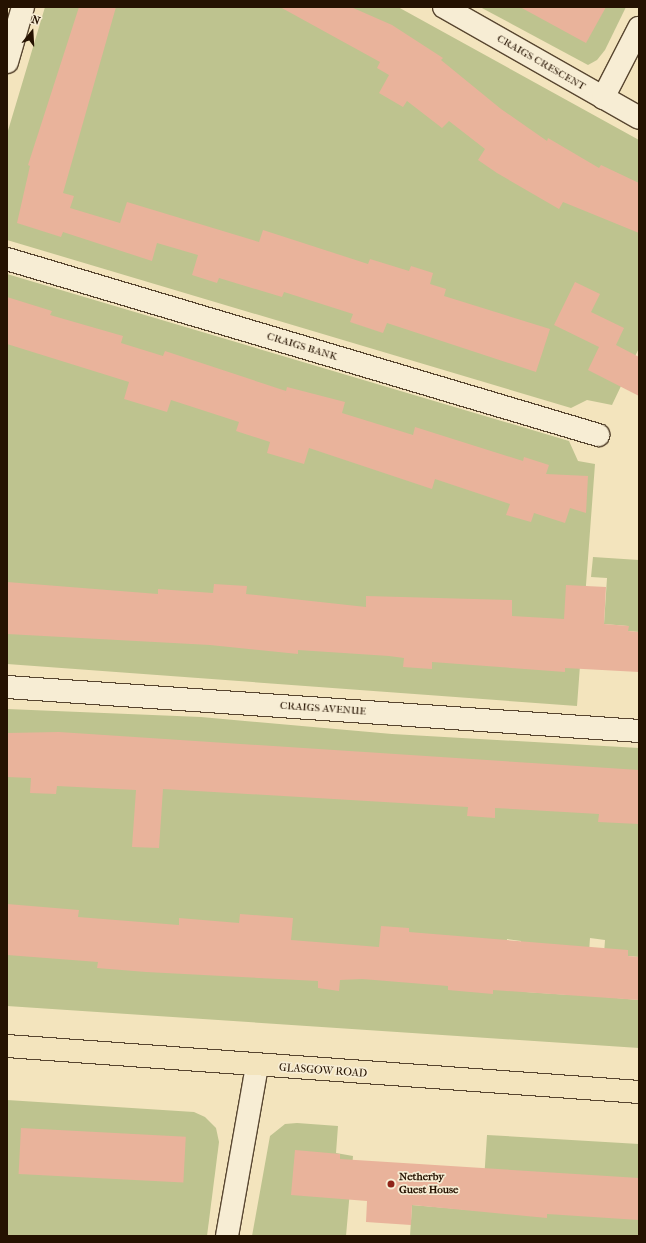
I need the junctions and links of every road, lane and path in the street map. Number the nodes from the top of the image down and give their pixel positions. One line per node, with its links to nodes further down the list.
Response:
1 (23, 7): 4 (street)
2 (444, 7): 5 (street, CRAIGS CRESCENT)
3 (639, 28): 5 (street)
4 (7, 62)
5 (603, 98): 6 (street, CRAIGS CRESCENT)
6 (639, 118)
7 (7, 259): 8 (street, CRAIGS BANK)
8 (598, 435)
9 (7, 687): 10 (street, CRAIGS AVENUE)
10 (639, 731)
11 (7, 1046): 12 (main road, GLASGOW ROAD)
12 (257, 1066): 13 (main road, GLASGOW ROAD); 14 (street)
13 (639, 1092)
14 (227, 1236)

